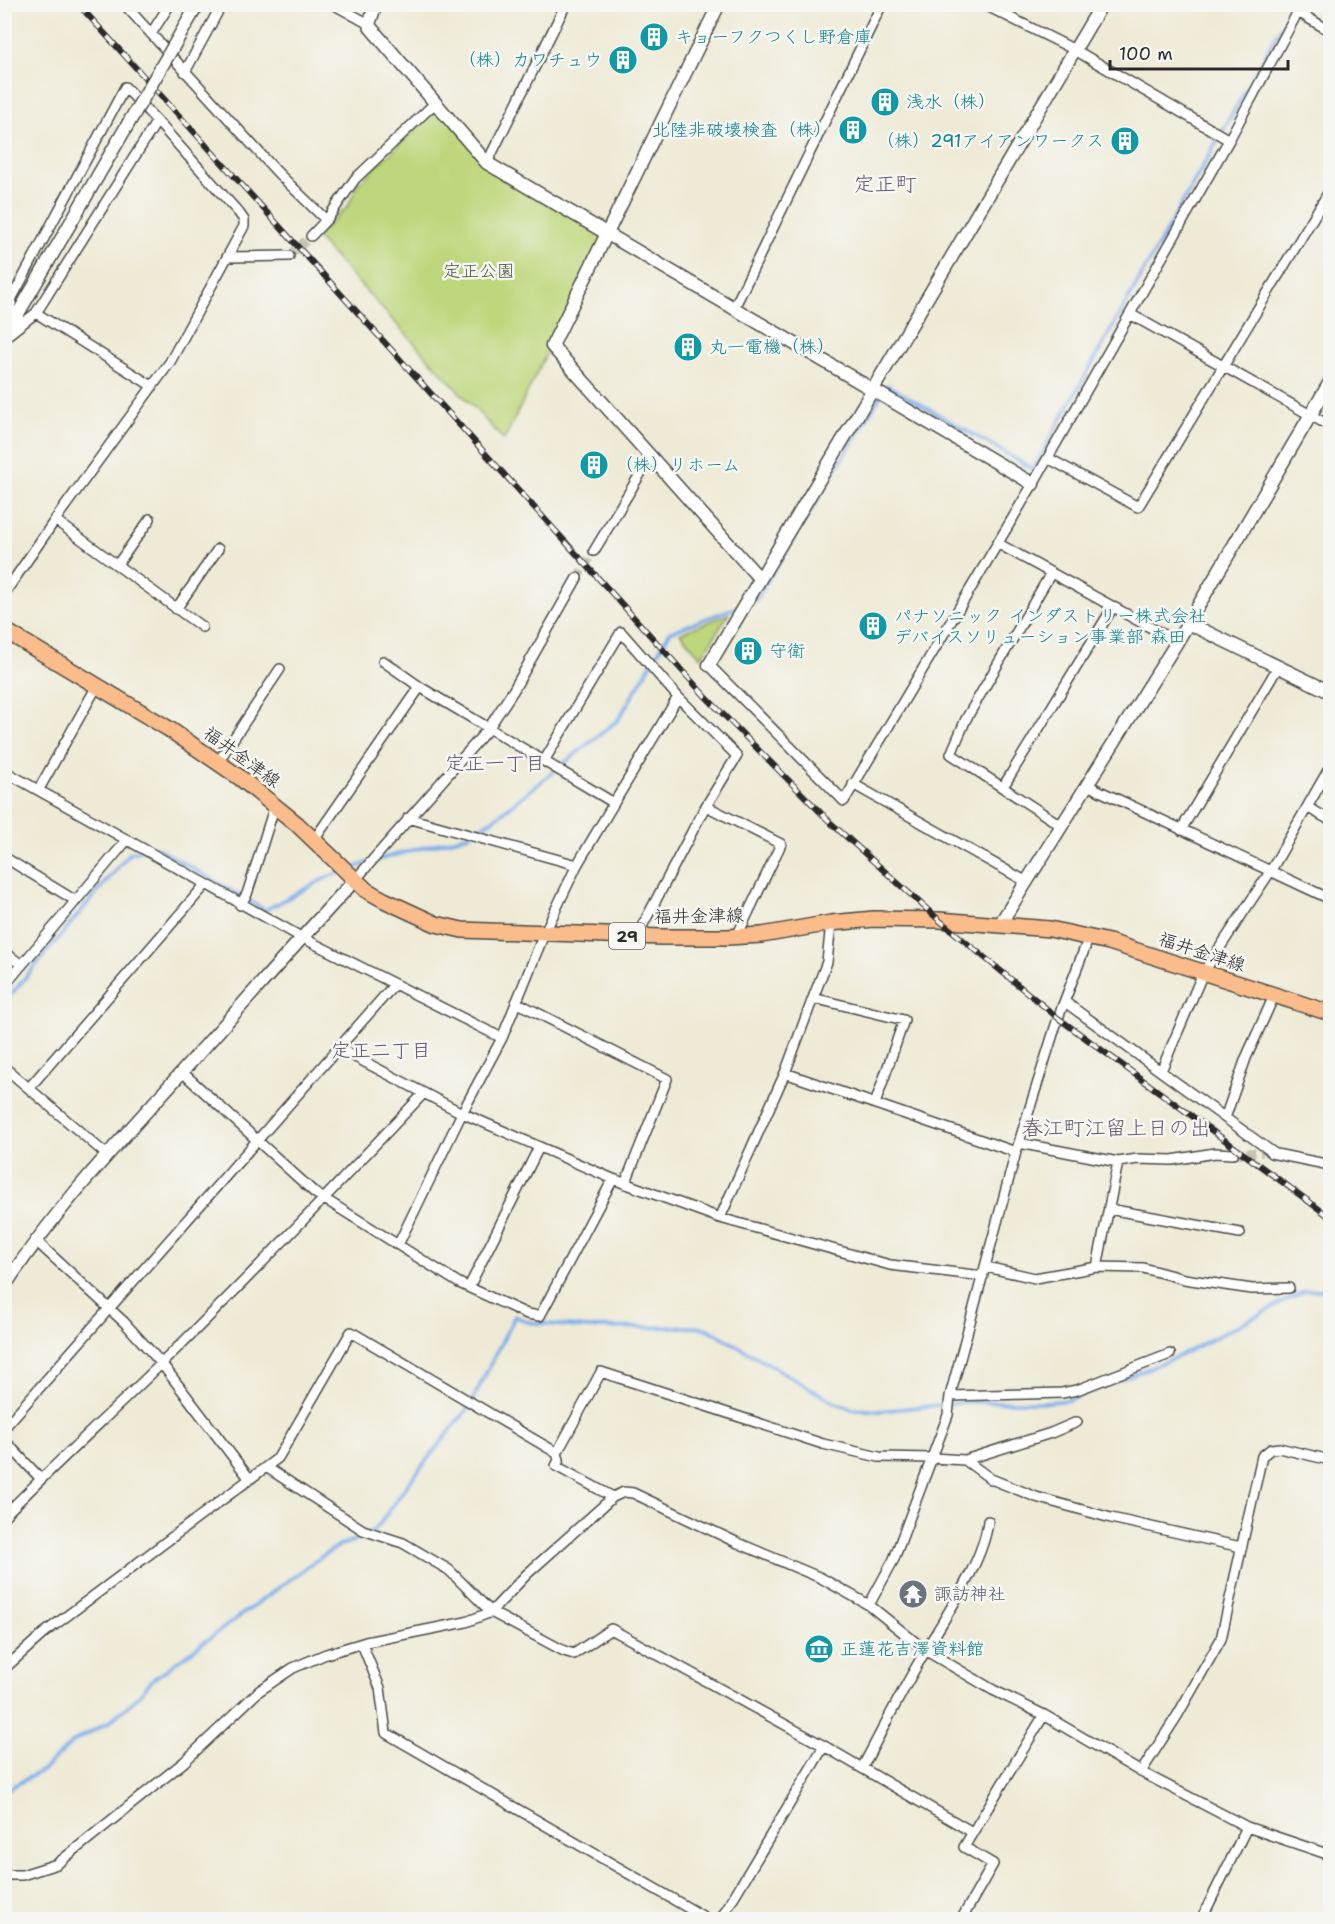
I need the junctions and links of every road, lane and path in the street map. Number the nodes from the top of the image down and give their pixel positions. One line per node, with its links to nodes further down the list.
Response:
1 (124, 4): 15 (street)
2 (170, 4): 15 (street)
3 (198, 4): 31 (street, bridge)
4 (222, 4): 17 (street)
5 (333, 4): 13 (street)
6 (376, 4): 13 (street)
7 (566, 4): 21 (street)
8 (719, 4): 24 (street)
9 (882, 4): 28 (street)
10 (983, 4): 16 (street)
11 (1102, 4): 16 (street)
12 (1300, 8): 14 (street); 20 (street)
13 (369, 24): 18 (street)
14 (1330, 31)
15 (151, 34): 17 (street)
16 (1075, 50): 20 (street); 35 (street)
17 (185, 72): 23 (street)
18 (435, 103): 21 (street); 23 (street)
19 (157, 121): 27 (street); 29 (street); 31 (street)
20 (1229, 140): 30 (street)
21 (487, 163): 24 (street)
22 (1330, 190): 32 (street)
23 (326, 220): 25 (street)
24 (606, 232): 28 (street); 38 (street)
25 (311, 236)
26 (290, 256): 27 (street)
27 (228, 257): 34 (street)
28 (734, 308): 35 (street)
29 (36, 313): 31 (street); 34 (street)
30 (1130, 314): 32 (street); 39 (street)
31 (5, 338)
32 (1224, 366): 36 (street); 39 (street)
33 (1330, 382): 36 (street)
34 (152, 386): 42 (street)
35 (872, 389): 40 (street); 49 (street)
36 (1311, 416): 37 (street); 53 (street)
37 (1330, 426)
38 (651, 456): 45 (street); 49 (street)
39 (1048, 458): 40 (street)
40 (1033, 484): 43 (street)
41 (150, 519): 46 (street)
42 (55, 520): 46 (street); 50 (street)
43 (998, 543): 47 (street); 70 (street)
44 (218, 549): 52 (street)
45 (594, 551)
46 (117, 565): 52 (street)
47 (1051, 573): 51 (street); 72 (street)
48 (578, 578): 65 (street)
49 (759, 578): 58 (street)
50 (4, 594)
51 (1113, 607): 56 (street); 72 (street)
52 (176, 609): 54 (street)
53 (1188, 623): 56 (street); 59 (street)
54 (201, 627)
55 (4, 630): 61 (main road, 福井金津線 / 29)
56 (1177, 642): 71 (street)
57 (383, 662): 62 (street)
58 (709, 665): 70 (street)
59 (1278, 667): 63 (street); 81 (street)
60 (280, 669): 66 (street)
61 (98, 686): 66 (main road, 福井金津線 / 29); 73 (street)
62 (420, 687): 65 (street); 83 (street)
63 (1330, 692)
64 (678, 697): 67 (street); 74 (street); 97 (street)
65 (488, 729): 67 (street); 78 (street)
66 (218, 762): 75 (main road, 福井金津線 / 29)
67 (544, 762): 74 (street)
68 (1330, 767): 76 (street)
69 (4, 771): 73 (street)
70 (853, 784): 88 (street)
71 (1087, 785): 80 (street); 81 (street)
72 (1003, 787): 80 (street)
73 (39, 789): 82 (street)
74 (614, 803): 85 (street)
75 (275, 805): 83 (main road, 福井金津線 / 29); 92 (street)
76 (1307, 807): 79 (street); 86 (street)
77 (704, 809): 96 (street)
78 (408, 818): 85 (street); 87 (street)
79 (1330, 820)
80 (1062, 826): 88 (street)
81 (1181, 830): 86 (street)
82 (126, 840): 89 (street); 91 (street)
83 (314, 840): 87 (main road, 福井金津線 / 29)
84 (4, 857): 91 (street)
85 (577, 865): 95 (street)
86 (1270, 872): 90 (street); 102 (street)
87 (355, 880): 95 (main road, 福井金津線 / 29); 98 (street)
88 (1027, 882): 94 (street)
89 (206, 884): 92 (street); 116 (street)
90 (1330, 899)
91 (76, 901): 101 (street)
92 (240, 904): 98 (street)
93 (831, 923): 94 (main road, 福井金津線 / 29); 97 (main road, 福井金津線 / 29); 106 (street)
94 (1000, 924): 99 (main road, 福井金津線 / 29)
95 (544, 934): 96 (main road, 福井金津線 / 29); 107 (street)
96 (637, 936): 97 (main road, 福井金津線 / 29)
97 (736, 936)
98 (301, 937): 103 (street); 114 (street)
99 (1089, 937): 102 (main road, 福井金津線 / 29); 108 (street)
100 (4, 952): 101 (street)
101 (22, 965): 104 (street)
102 (1203, 973): 105 (main road, 福井金津線 / 29); 113 (street)
103 (394, 985): 110 (street); 111 (street)
104 (4, 987)
105 (1274, 996): 109 (main road, 福井金津線 / 29); 120 (street)
106 (813, 998): 115 (street); 118 (street)
107 (516, 1002): 110 (street); 131 (street)
108 (1065, 1002): 113 (street); 123 (street)
109 (1330, 1013)
110 (502, 1038): 119 (street)
111 (338, 1048): 117 (street); 121 (street)
112 (4, 1067): 116 (street)
113 (1161, 1071): 120 (street)
114 (182, 1072): 121 (street); 127 (street)
115 (785, 1073): 118 (street); 134 (street)
116 (29, 1088): 127 (street)
117 (424, 1093): 119 (street); 132 (street)
118 (875, 1104): 123 (street)
119 (462, 1113): 122 (street); 137 (street)
120 (1225, 1118): 126 (street)
121 (256, 1141): 132 (street); 143 (street)
122 (539, 1147): 130 (street); 141 (street)
123 (1018, 1147): 128 (street); 139 (street)
124 (1263, 1152): 126 (street)
125 (1233, 1154): 128 (street)
126 (1275, 1154): 129 (street)
127 (106, 1155): 136 (street)
128 (1118, 1161): 133 (street)
129 (1330, 1165)
130 (613, 1179): 131 (street); 141 (street)
131 (625, 1184): 134 (street)
132 (324, 1198): 137 (street); 145 (street)
133 (1109, 1209): 135 (street); 138 (street)
134 (720, 1218): 139 (street)
135 (1240, 1233)
136 (36, 1241): 140 (street); 143 (street)
137 (399, 1245): 141 (street)
138 (1097, 1267): 139 (street); 142 (street)
139 (984, 1271): 146 (street)
140 (4, 1287)
141 (469, 1287)
142 (1289, 1288)
143 (108, 1308): 145 (street); 148 (street)
144 (1170, 1354): 146 (street)
145 (162, 1364): 155 (street); 156 (street)
146 (950, 1396): 151 (street)
147 (1077, 1422): 152 (street)
148 (4, 1428)
149 (4, 1440): 156 (street)
150 (557, 1453): 151 (street); 154 (street); 157 (street)
151 (932, 1458): 152 (street); 161 (street)
152 (965, 1460): 160 (street)
153 (1330, 1460): 160 (street)
154 (266, 1467): 155 (street); 162 (street)
155 (249, 1478): 165 (street)
156 (41, 1479): 158 (street)
157 (613, 1497): 161 (street); 162 (street)
158 (4, 1516)
159 (988, 1521): 164 (street)
160 (1241, 1547): 169 (street)
161 (869, 1605): 164 (street)
162 (491, 1612): 163 (street); 167 (street)
163 (362, 1644): 173 (street); 174 (street)
164 (925, 1650): 166 (street); 168 (street)
165 (4, 1669)
166 (1044, 1715): 169 (street); 171 (street)
167 (824, 1746): 168 (street); 175 (street)
168 (862, 1768): 171 (street)
169 (1141, 1772): 170 (street)
170 (1247, 1827): 172 (street); 177 (street)
171 (972, 1832): 176 (street)
172 (1330, 1855)
173 (4, 1875)
174 (709, 1920)
175 (720, 1920)
176 (961, 1920)
177 (1201, 1920)

